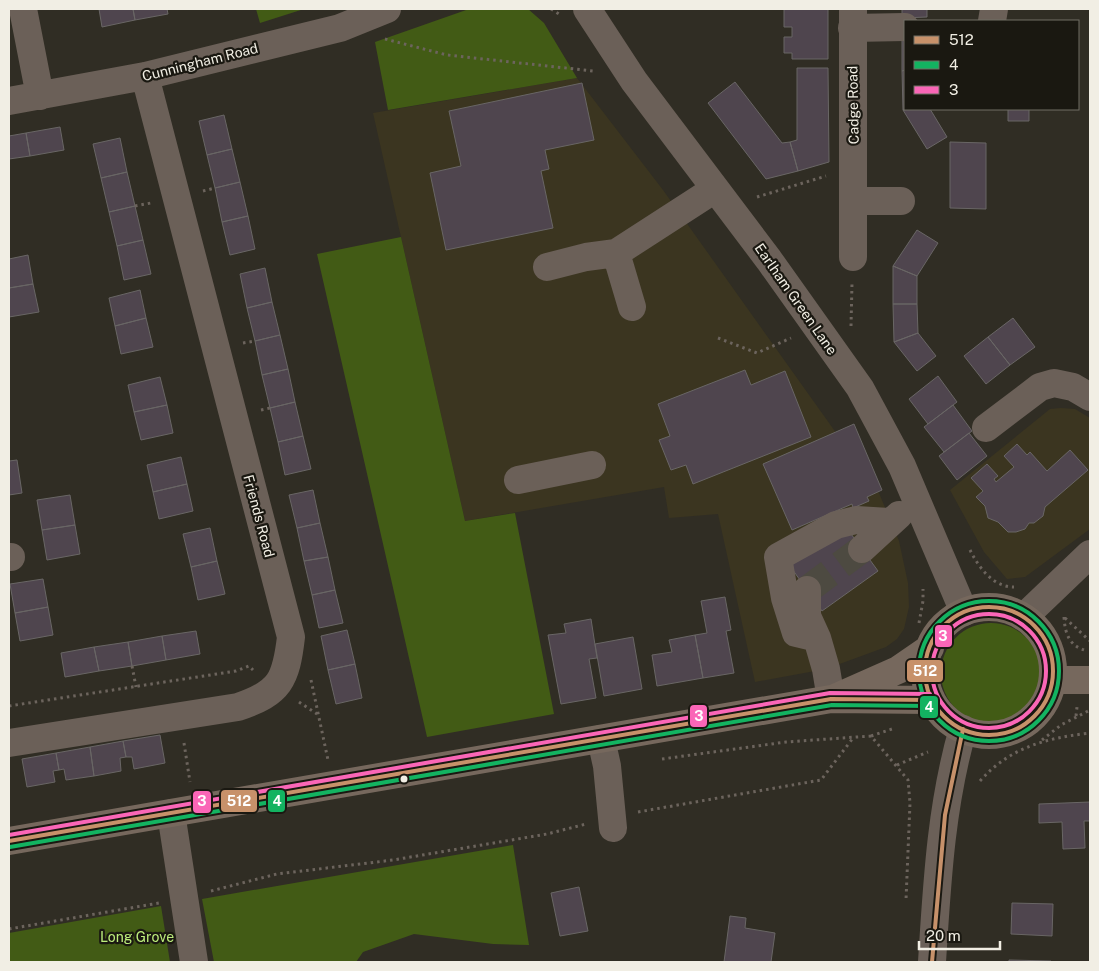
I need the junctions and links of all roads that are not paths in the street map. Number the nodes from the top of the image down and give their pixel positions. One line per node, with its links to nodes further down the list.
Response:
1 (23, 9): 7 (street)
2 (387, 9): 6 (street, Cunningham Road)
3 (575, 14): 9 (street, Earlham Green Lane)
4 (853, 18): 5 (street); 10 (street, Cadge Road)
5 (904, 27)
6 (145, 76): 7 (street, Cunningham Road); 33 (street, Friends Road)
7 (40, 96): 8 (street, Cunningham Road)
8 (9, 101)
9 (715, 189): 12 (street); 20 (street, Earlham Green Lane)
10 (855, 201): 11 (street); 13 (street, Cadge Road)
11 (902, 201)
12 (616, 253): 14 (street); 15 (street)
13 (853, 257)
14 (547, 267)
15 (632, 307)
16 (1090, 396): 17 (street)
17 (986, 428)
18 (592, 465): 19 (street)
19 (518, 480)
20 (921, 507): 21 (street); 24 (street, Earlham Green Lane)
21 (889, 522): 22 (street); 29 (street)
22 (862, 549)
23 (1090, 554): 25 (street)
24 (964, 612): 25 (main road); 26 (main road)
25 (1024, 617): 27 (main road)
26 (924, 637): 29 (main road); 30 (main road)
27 (1053, 680): 28 (main road); 31 (main road)
28 (1090, 680)
29 (831, 700): 30 (main road); 32 (main road)
30 (930, 700): 31 (main road)
31 (963, 729): 38 (street)
32 (601, 739): 34 (main road); 35 (street)
33 (9, 742)
34 (171, 813): 36 (main road); 37 (street)
35 (613, 822)
36 (9, 841)
37 (194, 962)
38 (932, 962)

